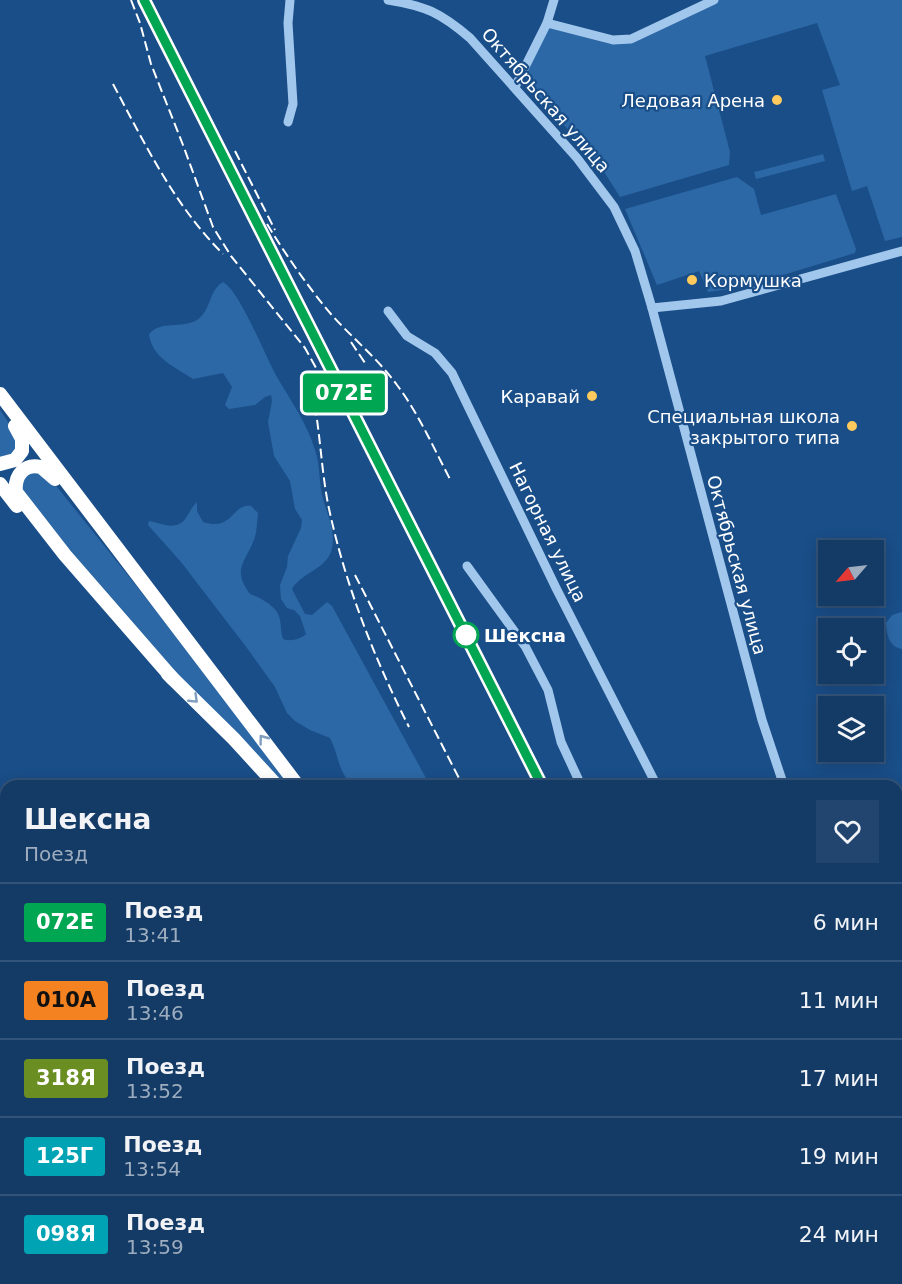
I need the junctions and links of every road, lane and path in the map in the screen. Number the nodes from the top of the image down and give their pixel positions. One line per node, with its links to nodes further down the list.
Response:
1 (290, 0): 7 (street)
2 (388, 0): 6 (street, Октябрьская улица)
3 (554, 0): 5 (street)
4 (714, 0): 5 (street)
5 (547, 23): 6 (street)
6 (515, 87): 9 (street, Октябрьская улица)
7 (288, 122)
8 (902, 251): 9 (street)
9 (652, 308): 22 (street, Октябрьская улица)
10 (388, 311): 21 (street, Нагорная улица)
11 (0, 394): 16 (highway)
12 (0, 405): 13 (highway)
13 (0, 464)
14 (0, 484): 17 (highway)
15 (467, 566): 20 (street)
16 (156, 600): 17 (highway); 19 (highway, one-way to 16)
17 (173, 679): 18 (highway, one-way to 18)
18 (272, 780)
19 (293, 780)
20 (579, 780)
21 (654, 780)
22 (782, 780)

